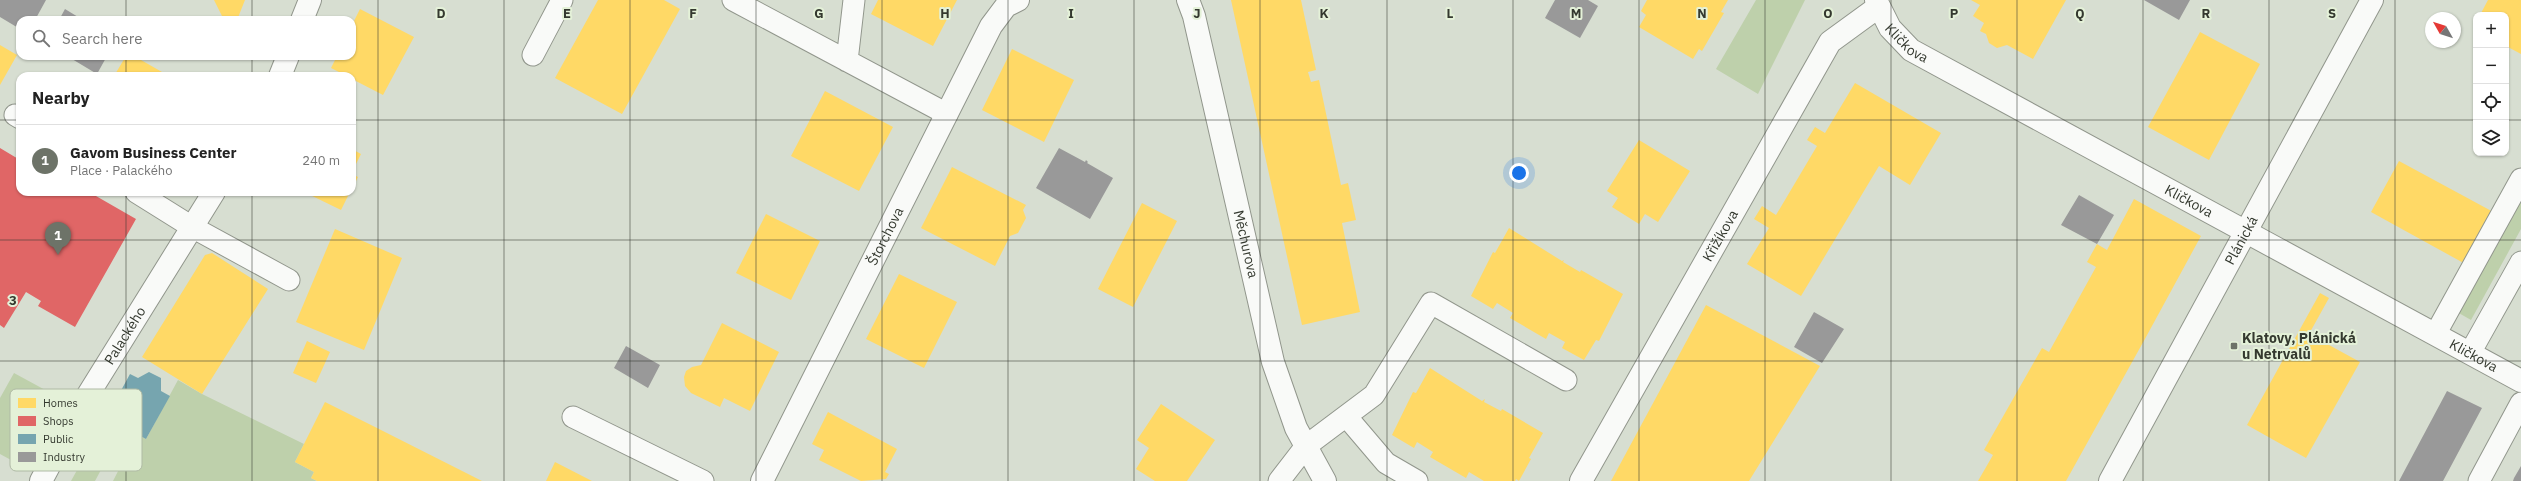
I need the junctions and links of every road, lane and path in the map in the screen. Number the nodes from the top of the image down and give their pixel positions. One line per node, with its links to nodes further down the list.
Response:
1 (310, 0): 9 (street)
2 (562, 0): 10 (lane)
3 (733, 0): 12 (lane)
4 (854, 0): 12 (lane)
5 (1018, 0): 14 (street, Štorchova)
6 (1188, 0): 30 (street, Měchurova)
7 (2372, 0): 19 (street, Plánická)
8 (1877, 3): 19 (street, Kličkova); 38 (street, Křižíkova)
9 (304, 16)
10 (533, 55)
11 (286, 60): 13 (street)
12 (847, 61): 14 (lane)
13 (282, 72)
14 (947, 114): 34 (street, Štorchova)
15 (2521, 179): 22 (lane)
16 (142, 196): 18 (lane)
17 (211, 196): 18 (street, Palackého)
18 (192, 227): 21 (lane); 26 (street, Palackého)
19 (2247, 231): 22 (street, Kličkova); 39 (street, Plánická)
20 (2521, 262): 23 (lane)
21 (289, 280)
22 (2436, 333): 23 (street, Kličkova)
23 (2470, 353): 25 (street, Kličkova)
24 (1566, 380): 28 (lane)
25 (2521, 381)
26 (92, 389)
27 (2521, 403): 40 (lane)
28 (1346, 416): 30 (lane); 37 (lane)
29 (574, 417): 33 (lane)
30 (1306, 446): 35 (lane); 36 (street, Měchurova)
31 (46, 471): 32 (street, Palackého)
32 (41, 481)
33 (703, 481)
34 (762, 481)
35 (1279, 481)
36 (1325, 481)
37 (1417, 481)
38 (1581, 481)
39 (2110, 481)
40 (2479, 481)

